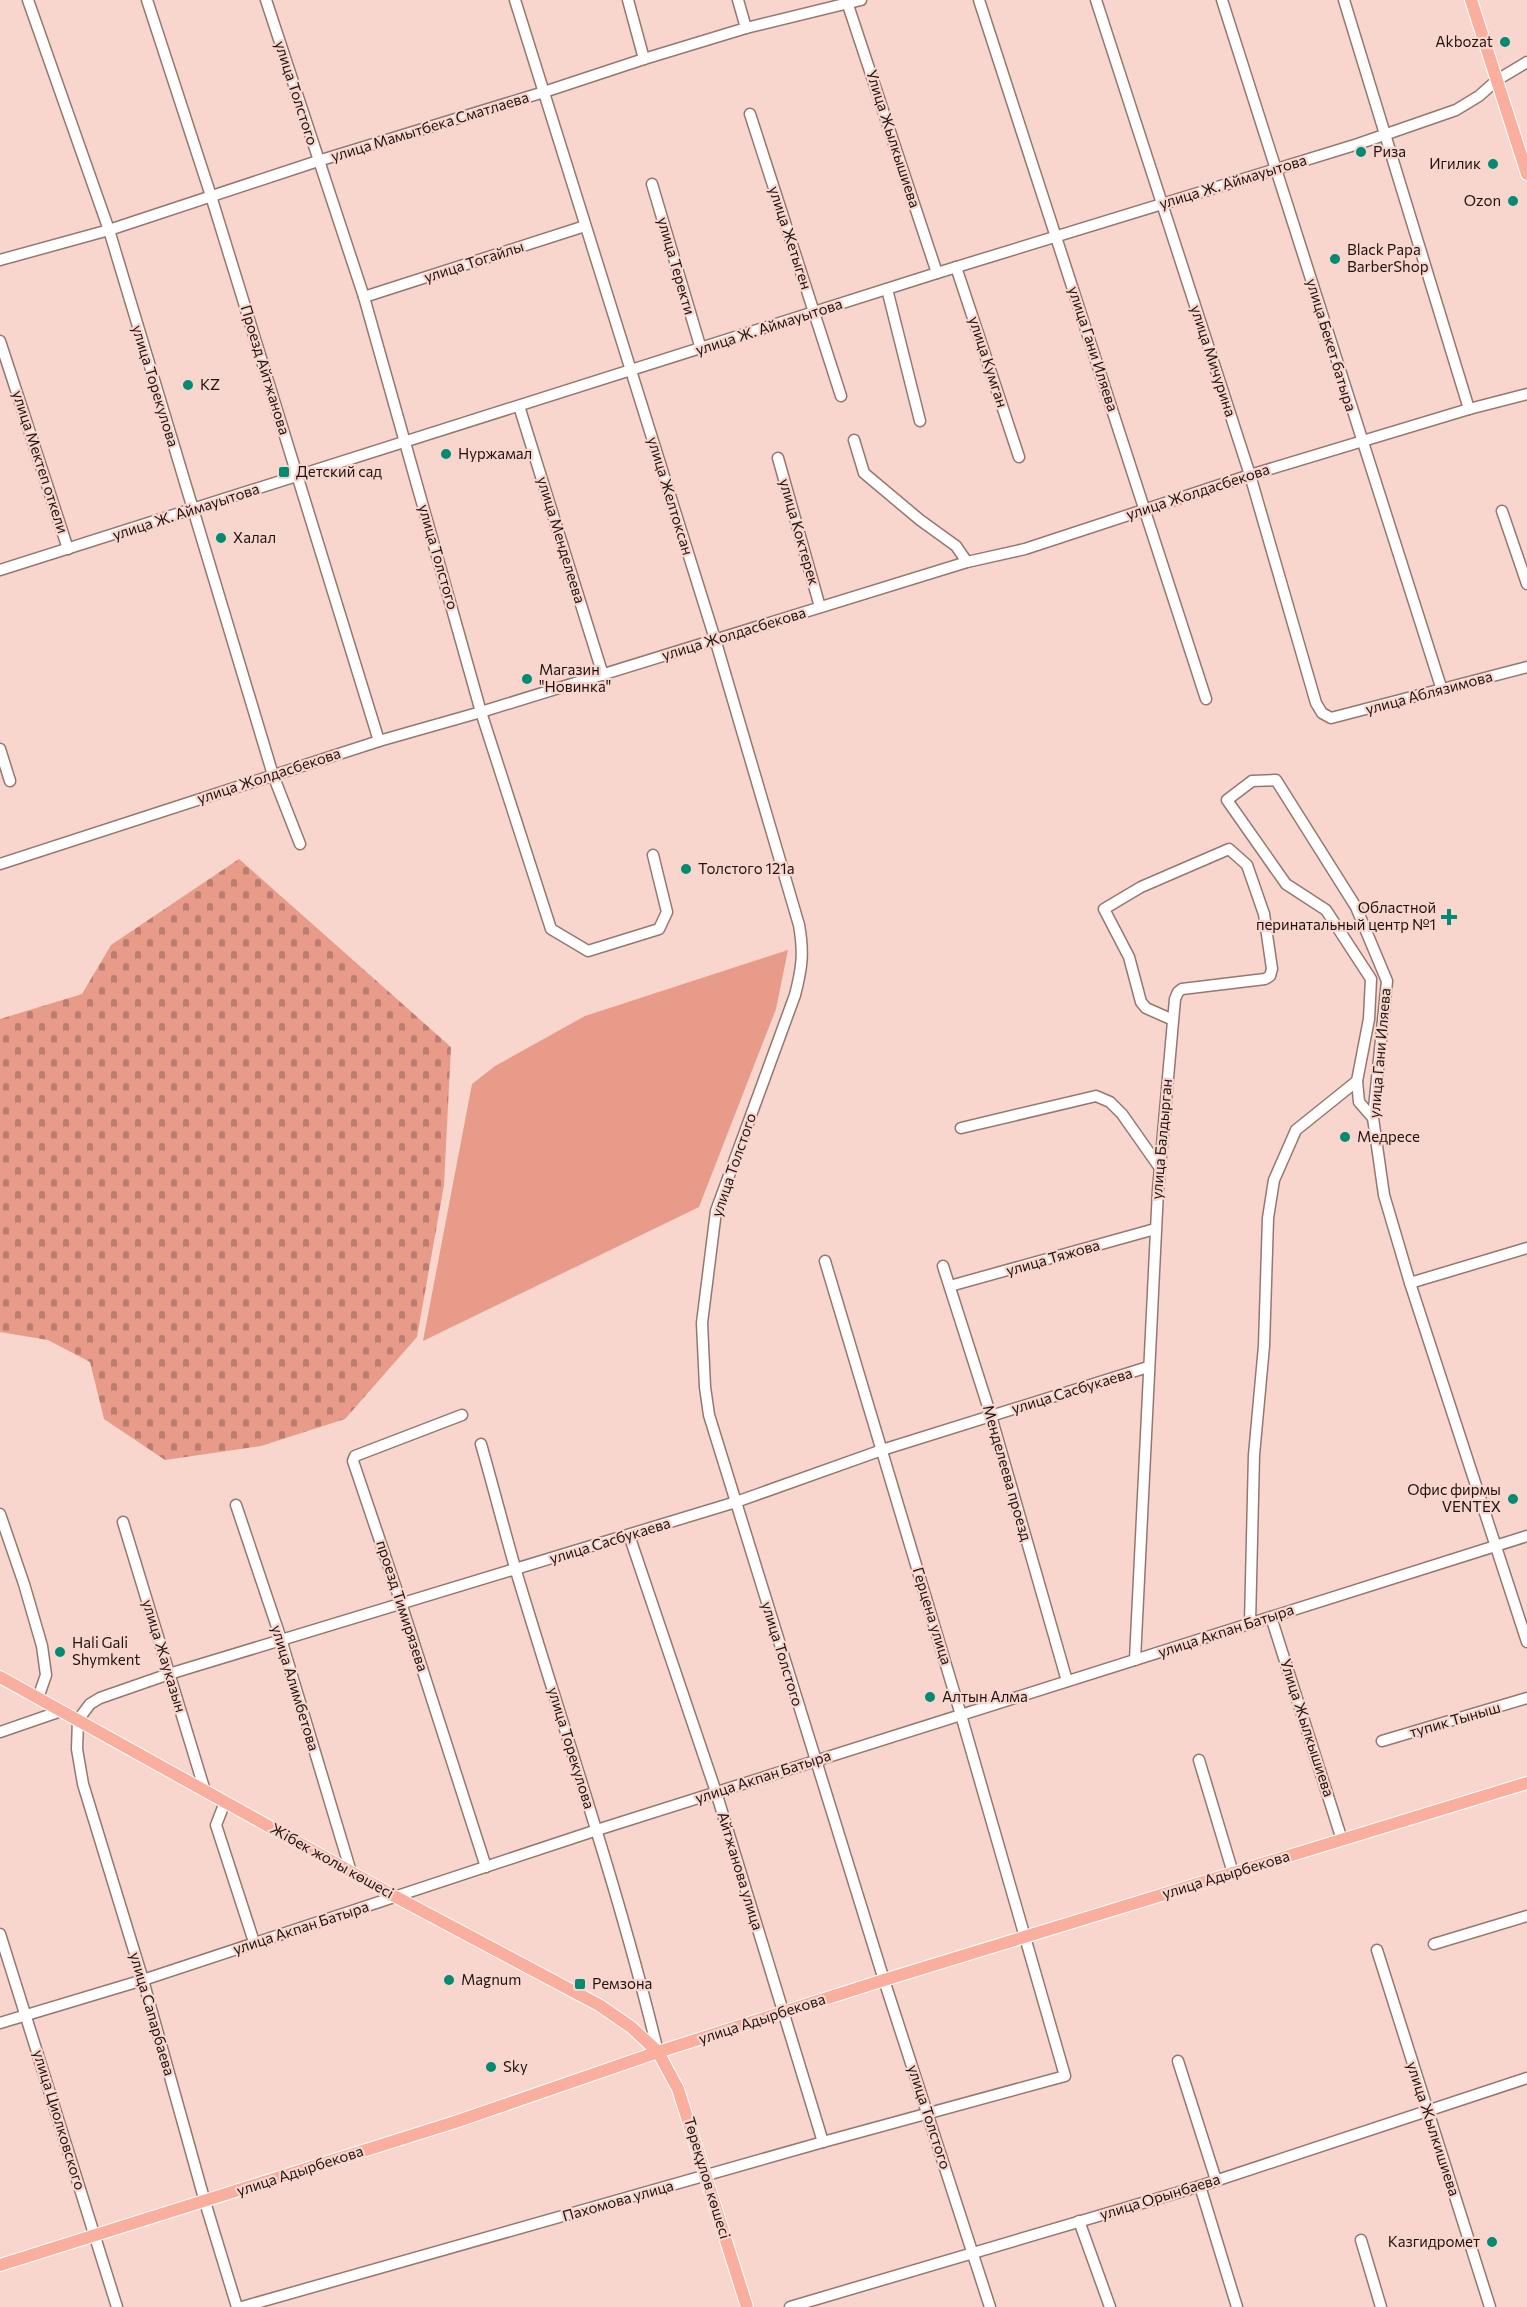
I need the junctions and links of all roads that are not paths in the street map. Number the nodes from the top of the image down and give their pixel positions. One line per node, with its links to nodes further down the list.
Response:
1 (28, 0): 30 (street, улица Торекулова)
2 (147, 0): 27 (street, Проезд Айтжанова)
3 (266, 0): 23 (street, улица Толстого)
4 (515, 0): 19 (street, улица Желтоксан)
5 (628, 0): 16 (street)
6 (738, 0): 15 (street)
7 (861, 0): 14 (street, улица Мамытбека Сматлаева)
8 (979, 0): 31 (street, улица Гани Иляева)
9 (1096, 0): 28 (street, улица Мичурина)
10 (1222, 0): 24 (street, улица Бекет батыра)
11 (1344, 0): 21 (street)
12 (1471, 0): 18 (main road)
13 (1480, 0): 18 (main road)
14 (848, 5): 15 (street, улица Мамытбека Сматлаева); 34 (street, Улица Жылкышиева)
15 (746, 28): 16 (street, улица Мамытбека Сматлаева)
16 (644, 59): 19 (street, улица Мамытбека Сматлаева)
17 (1527, 62): 18 (street, улица Ж. Аймауытова)
18 (1501, 78): 21 (street, улица Ж. Аймауытова); 22 (main road); 25 (main road)
19 (544, 92): 23 (street, улица Мамытбека Сматлаева); 29 (street, улица Желтоксан)
20 (750, 114): 37 (street, улица Жетыген)
21 (1386, 134): 24 (street, улица Ж. Аймауытова); 44 (street)
22 (1527, 150)
23 (318, 161): 27 (street, улица Мамытбека Сматлаева); 36 (street, улица Толстого)
24 (1276, 169): 28 (street, улица Ж. Аймауытова); 47 (street, улица Бекет батыра)
25 (1527, 174)
26 (652, 184): 39 (street, улица Теректи)
27 (211, 196): 30 (street, улица Мамытбека Сматлаева); 52 (street, Проезд Айтжанова)
28 (1162, 204): 31 (street, улица Ж. Аймауытова); 51 (street, улица Мичурина)
29 (585, 226): 36 (street, улица Тогайлы); 40 (street, улица Желтоксан)
30 (109, 230): 32 (street, улица Мамытбека Сматлаева); 54 (street, улица Торекулова)
31 (1056, 237): 33 (street, улица Ж. Аймауытова); 53 (street, улица Гани Иляева)
32 (0, 260)
33 (957, 267): 34 (street, улица Ж. Аймауытова); 49 (street, улица Кумган)
34 (937, 273): 35 (street, улица Ж. Аймауытова)
35 (887, 289): 37 (street, улица Ж. Аймауытова); 45 (street)
36 (364, 297): 48 (street, улица Толстого)
37 (814, 312): 39 (street, улица Ж. Аймауытова); 42 (street, улица Жетыген)
38 (0, 341): 56 (street, улица Мектеп откели)
39 (700, 349): 40 (street, улица Ж. Аймауытова)
40 (630, 371): 43 (street, улица Ж. Аймауытова); 61 (street, улица Желтоксан)
41 (1527, 394): 44 (street, улица Жолдасбекова)
42 (841, 396)
43 (519, 406): 48 (street, улица Ж. Аймауытова); 63 (street, улица Менделеева)
44 (1469, 409): 47 (street, улица Жолдасбекова)
45 (920, 421)
46 (854, 440): 57 (street)
47 (1361, 441): 51 (street, улица Жолдасбекова); 64 (street, улица Бекет батыра)
48 (406, 442): 52 (street, улица Ж. Аймауытова); 66 (street, улица Толстого)
49 (1018, 457)
50 (778, 458): 60 (street, улица Коктерек)
51 (1250, 475): 53 (street, улица Жолдасбекова); 67 (street, улица Мичурина)
52 (297, 476): 54 (street, улица Ж. Аймауытова); 68 (street, Проезд Айтжанова)
53 (1146, 508): 57 (street, улица Жолдасбекова); 65 (street, улица Гани Иляева)
54 (191, 510): 56 (street, улица Ж. Аймауытова); 70 (street, улица Торекулова)
55 (1502, 511): 59 (street)
56 (68, 549): 58 (street, улица Ж. Аймауытова)
57 (967, 562): 60 (street, улица Жолдасбекова)
58 (0, 570)
59 (1527, 584)
60 (820, 607): 61 (street, улица Жолдасбекова)
61 (715, 639): 63 (street, улица Жолдасбекова); 75 (street, улица Желтоксан)
62 (1527, 667): 64 (street, улица Аблязимова)
63 (603, 675): 66 (street, улица Жолдасбекова)
64 (1442, 690): 67 (street, улица Аблязимова)
65 (1206, 699)
66 (482, 712): 68 (street, улица Жолдасбекова); 73 (street, улица Толстого)
67 (1331, 718)
68 (379, 741): 70 (street, улица Жолдасбекова)
69 (0, 749): 71 (street)
70 (273, 775): 72 (street, улица Торекулова); 74 (street, улица Жолдасбекова)
71 (10, 781)
72 (300, 844)
73 (653, 855)
74 (0, 864)
75 (795, 995): 92 (street, улица Толстого)
76 (1173, 1020): 76 (street, улица Балдырган); 80 (street, улица Балдырган)
77 (1358, 1077): 78 (street); 78 (street, улица Гани Иляева); 102 (street)
78 (1373, 1118): 85 (street, улица Гани Иляева)
79 (961, 1128): 80 (street)
80 (1160, 1168): 81 (street, улица Балдырган)
81 (1155, 1229): 86 (street, улица Тяжова); 87 (street, улица Балдырган)
82 (1527, 1248): 85 (street)
83 (825, 1262): 91 (street, Герцена улица)
84 (944, 1266): 86 (street, Менделеева проезд)
85 (1410, 1283): 98 (street, улица Гани Иляева)
86 (950, 1286): 89 (street, Менделеева проезд)
87 (1148, 1367): 89 (street, улица Сасбукаева); 105 (street, улица Балдырган)
88 (462, 1415): 100 (street, проезд Тимирязева)
89 (991, 1416): 91 (street, улица Сасбукаева); 108 (street, Менделеева проезд)
90 (481, 1443): 99 (street, улица Торекулова)
91 (882, 1450): 92 (street, улица Сасбукаева); 112 (street, Герцена улица)
92 (736, 1502): 96 (street, улица Сасбукаева); 117 (street, улица Толстого)
93 (236, 1506): 103 (street, улица Алимбетова)
94 (0, 1514): 109 (street)
95 (123, 1522): 106 (street, улица Жауказын)
96 (629, 1534): 99 (street, улица Сасбукаева); 120 (street, Айтжанова улица)
97 (1527, 1536): 98 (street, улица Акпан Батыра)
98 (1496, 1545): 101 (street, улица Акпан Батыра); 104 (street, улица Гани Иляева)
99 (516, 1570): 100 (street, улица Сасбукаева); 122 (street, улица Торекулова)
100 (401, 1603): 103 (street, улица Сасбукаева); 124 (street, проезд Тимирязева)
101 (1271, 1617): 102 (street, улица Акпан Батыра); 123 (street, Улица Жылкышиева)
102 (1250, 1623): 105 (street, улица Акпан Батыра)
103 (281, 1640): 106 (street, улица Сасбукаева); 125 (street, улица Алимбетова)
104 (1527, 1642)
105 (1135, 1660): 108 (street, улица Акпан Батыра)
106 (169, 1674): 113 (street, улица Сасбукаева); 119 (street, улица Жауказын)
107 (0, 1677): 109 (main road, Жібек жолы көшесі)
108 (1067, 1681): 112 (street, улица Акпан Батыра)
109 (38, 1698): 111 (main road, Жібек жолы көшесі)
110 (1527, 1698): 115 (street, тупик Тыныш)
111 (61, 1711): 113 (main road, Жібек жолы көшесі); 114 (street)
112 (961, 1714): 117 (street, улица Акпан Батыра); 130 (street, Герцена улица)
113 (78, 1720): 119 (main road, Жібек жолы көшесі); 134 (street, улица Сапарбаева)
114 (0, 1732)
115 (1382, 1741)
116 (1199, 1760): 126 (street)
117 (815, 1761): 120 (street, улица Акпан Батыра); 135 (street, улица Толстого)
118 (1527, 1783): 123 (main road, улица Адырбекова)
119 (205, 1791): 121 (main road, Жібек жолы көшесі)
120 (716, 1792): 122 (street, улица Акпан Батыра); 136 (street, Айтжанова улица)
121 (225, 1802): 125 (main road, Жібек жолы көшесі); 131 (street)
122 (597, 1830): 124 (street, улица Акпан Батыра); 139 (street, улица Торекулова)
123 (1342, 1840): 126 (main road, улица Адырбекова)
124 (486, 1867): 127 (street, улица Акпан Батыра)
125 (351, 1872): 127 (main road, Жібек жолы көшесі)
126 (1233, 1873): 130 (main road, улица Адырбекова)
127 (396, 1898): 131 (street, улица Акпан Батыра); 139 (main road, Жібек жолы көшесі)
128 (1527, 1917): 132 (street)
129 (0, 1934): 137 (street, улица Циолковского)
130 (1026, 1937): 135 (main road, улица Адырбекова); 141 (street, Герцена улица)
131 (254, 1942): 134 (street, улица Акпан Батыра)
132 (1434, 1944)
133 (1377, 1950): 143 (street, улица Жылкишиева)
134 (143, 1980): 137 (street, улица Акпан Батыра); 149 (street, улица Сапарбаева)
135 (884, 1980): 136 (main road, улица Адырбекова); 144 (street, улица Толстого)
136 (783, 2013): 139 (main road, улица Адырбекова); 145 (street, Айтжанова улица)
137 (26, 2015): 138 (street, улица Акпан Батыра); 151 (street, улица Циолковского)
138 (0, 2023)
139 (658, 2052): 146 (main road, Төреқұлов көшесі); 149 (main road, улица Адырбекова)
140 (1178, 2061): 147 (street)
141 (1065, 2076): 144 (street, Пахомова улица)
142 (1527, 2078): 143 (street, улица Орынбаева)
143 (1427, 2109): 147 (street, улица Орынбаева); 163 (street, улица Жылкишиева)
144 (927, 2113): 145 (street, Пахомова улица); 153 (street, улица Толстого)
145 (823, 2142): 146 (street, Пахомова улица)
146 (707, 2176): 156 (street, Пахомова улица); 157 (main road, Төреқұлов көшесі)
147 (1216, 2180): 148 (street, улица Орынбаева)
148 (1200, 2186): 150 (street, улица Орынбаева); 161 (street)
149 (205, 2202): 151 (main road, улица Адырбекова); 156 (street, улица Сапарбаева)
150 (1079, 2221): 153 (street, улица Орынбаева); 160 (street)
151 (95, 2236): 154 (main road, улица Адырбекова); 155 (street, улица Циолковского)
152 (1361, 2240): 162 (street)
153 (973, 2252): 158 (street, улица Орынбаева); 159 (street, улица Толстого)
154 (0, 2265)
155 (117, 2307)
156 (239, 2307)
157 (747, 2307)
158 (790, 2307)
159 (990, 2307)
160 (1110, 2307)
161 (1237, 2307)
162 (1381, 2307)
163 (1490, 2307)

